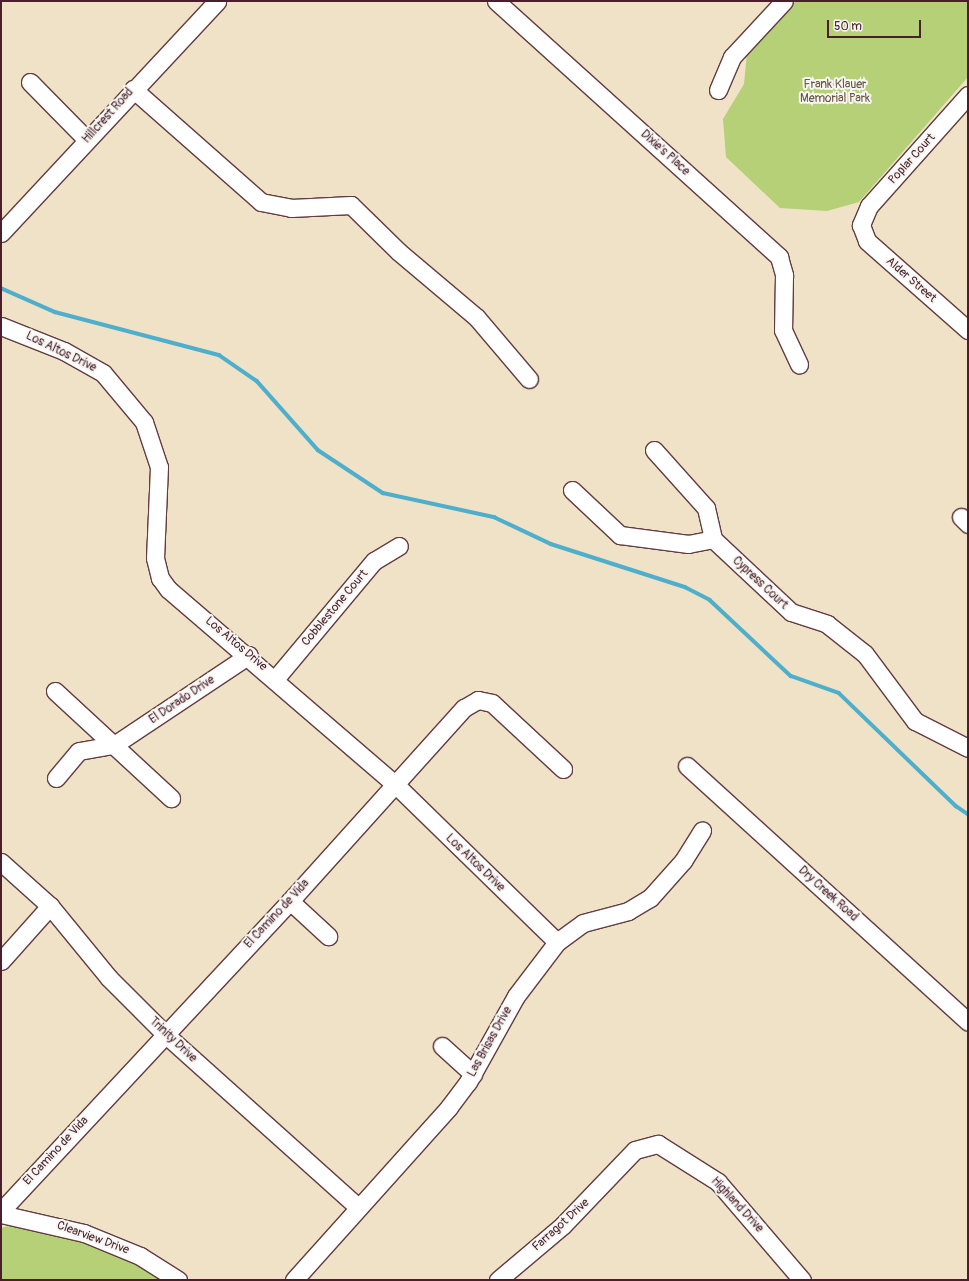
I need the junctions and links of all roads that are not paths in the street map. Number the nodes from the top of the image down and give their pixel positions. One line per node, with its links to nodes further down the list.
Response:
1 (217, 1): 5 (street, Hillcrest Road)
2 (496, 1): 13 (street, Dixie's Place)
3 (784, 1): 6 (street)
4 (30, 82): 8 (street)
5 (133, 88): 8 (street, Hillcrest Road); 14 (street)
6 (718, 90)
7 (968, 95): 9 (street, Poplar Court)
8 (87, 140): 10 (street, Hillcrest Road)
9 (861, 225): 11 (street, Alder Street)
10 (1, 232)
11 (966, 323)
12 (1, 326): 19 (street, Los Altos Drive)
13 (799, 365)
14 (529, 379)
15 (654, 450): 17 (street)
16 (572, 490): 17 (street)
17 (713, 539): 23 (street, Cypress Court)
18 (400, 546): 20 (street, Cobblestone Court)
19 (249, 655): 20 (street, Los Altos Drive); 22 (street, El Dorado Drive)
20 (276, 678): 27 (street, Los Altos Drive)
21 (55, 691): 22 (street)
22 (114, 745): 26 (street, El Dorado Drive); 28 (street)
23 (968, 748)
24 (687, 766): 36 (street, Dry Creek Road)
25 (563, 769): 27 (street, El Camino de Vida)
26 (56, 778)
27 (395, 784): 31 (street, El Camino de Vida); 34 (street, Los Altos Drive)
28 (171, 798)
29 (702, 830): 34 (street, Las Brisas Drive)
30 (1, 862): 32 (street, Trinity Drive)
31 (290, 901): 33 (street); 37 (street, El Camino de Vida)
32 (50, 906): 35 (street); 37 (street, Trinity Drive)
33 (328, 936)
34 (557, 942): 39 (street, Las Brisas Drive)
35 (1, 961)
36 (968, 1022)
37 (165, 1034): 41 (street, Trinity Drive); 42 (street, El Camino de Vida)
38 (442, 1046): 39 (street)
39 (473, 1074): 41 (street, Las Brisas Drive)
40 (620, 1166): 44 (street, Farragot Drive); 47 (street, Highland Drive)
41 (358, 1207): 46 (street, Las Brisas Drive)
42 (1, 1211)
43 (1, 1214): 45 (street, Clearview Drive)
44 (509, 1277)
45 (178, 1280)
46 (294, 1280)
47 (802, 1280)

